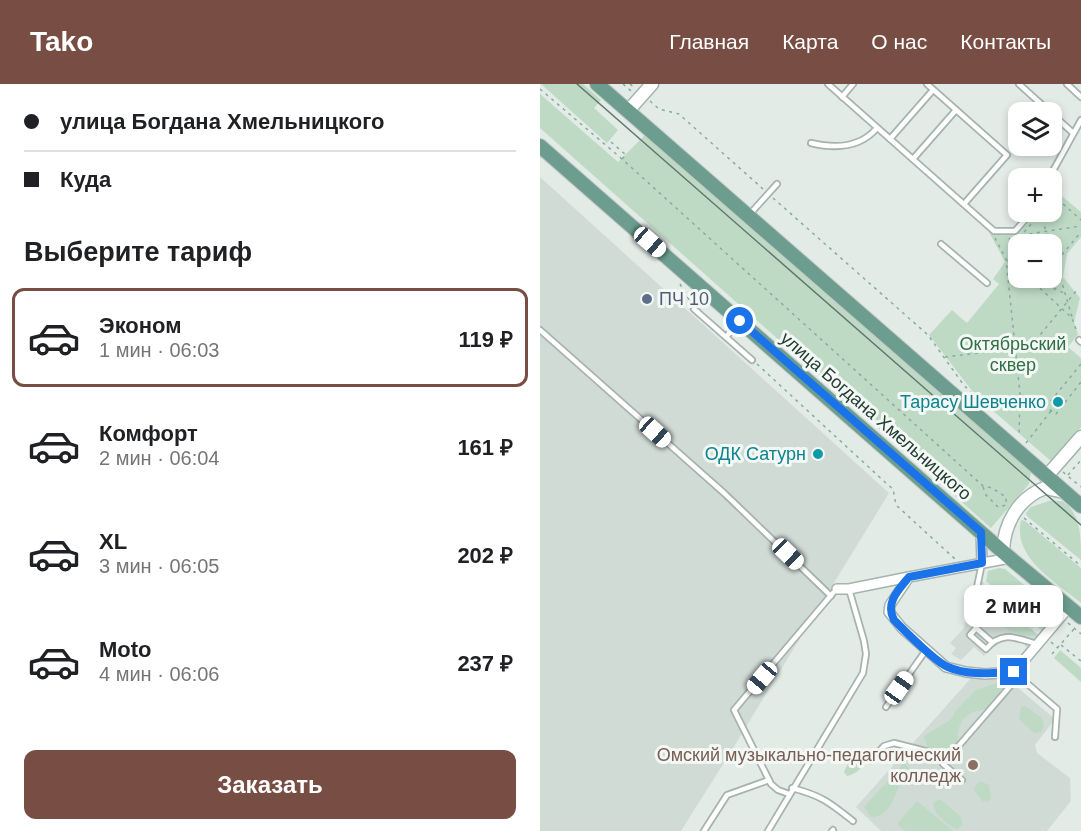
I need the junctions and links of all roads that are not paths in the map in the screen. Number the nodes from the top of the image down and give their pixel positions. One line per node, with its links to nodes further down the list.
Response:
1 (597, 84): 13 (main road)
2 (652, 84): 13 (main road)
3 (828, 84): 9 (lane)
4 (853, 84): 9 (lane)
5 (927, 84): 8 (lane)
6 (1019, 84): 11 (lane)
7 (1067, 84): 10 (lane)
8 (933, 90): 12 (lane); 18 (lane)
9 (842, 97): 16 (lane)
10 (1081, 97)
11 (1039, 102)
12 (956, 110): 21 (lane); 24 (lane)
13 (628, 111): 25 (main road)
14 (1081, 120): 17 (lane)
15 (1062, 123): 17 (lane)
16 (878, 128): 18 (lane); 19 (lane)
17 (1072, 132): 22 (lane)
18 (890, 139): 21 (lane)
19 (811, 143)
20 (540, 146): 30 (main road, улица Богдана Хмельницкого)
21 (913, 159): 24 (lane)
22 (1054, 168)
23 (777, 184): 25 (lane)
24 (964, 204): 26 (lane)
25 (747, 217): 35 (main road)
26 (1023, 222)
27 (941, 244): 28 (lane)
28 (987, 283)
29 (694, 309): 32 (lane)
30 (740, 321): 32 (lane); 38 (main road, улица Богдана Хмельницкого)
31 (540, 330): 43 (lane)
32 (726, 337): 33 (lane)
33 (752, 360)
34 (1081, 437): 35 (main road)
35 (1046, 477): 36 (main road)
36 (1064, 492): 37 (main road); 39 (main road)
37 (1081, 506)
38 (981, 532): 39 (main road, улица Богдана Хмельницкого); 40 (street)
39 (1007, 554): 40 (street); 44 (main road, улица Богдана Хмельницкого)
40 (982, 563): 41 (street); 46 (lane)
41 (909, 577): 42 (street); 49 (street)
42 (849, 589): 43 (street); 57 (lane)
43 (834, 592): 55 (lane)
44 (1065, 612): 45 (main road, улица Богдана Хмельницкого); 47 (street)
45 (1078, 622)
46 (976, 628): 48 (lane); 48 (lane)
47 (1040, 640): 48 (lane); 50 (street)
48 (992, 642)
49 (926, 650): 50 (street); 51 (lane)
50 (1016, 674): 52 (lane); 53 (lane)
51 (886, 707)
52 (1055, 737)
53 (949, 757): 54 (lane); 56 (lane)
54 (871, 760)
55 (769, 780): 58 (lane); 60 (lane)
56 (962, 780)
57 (792, 788): 58 (lane); 59 (lane)
58 (789, 794): 61 (lane)
59 (853, 821)
60 (704, 831)
61 (768, 831)

